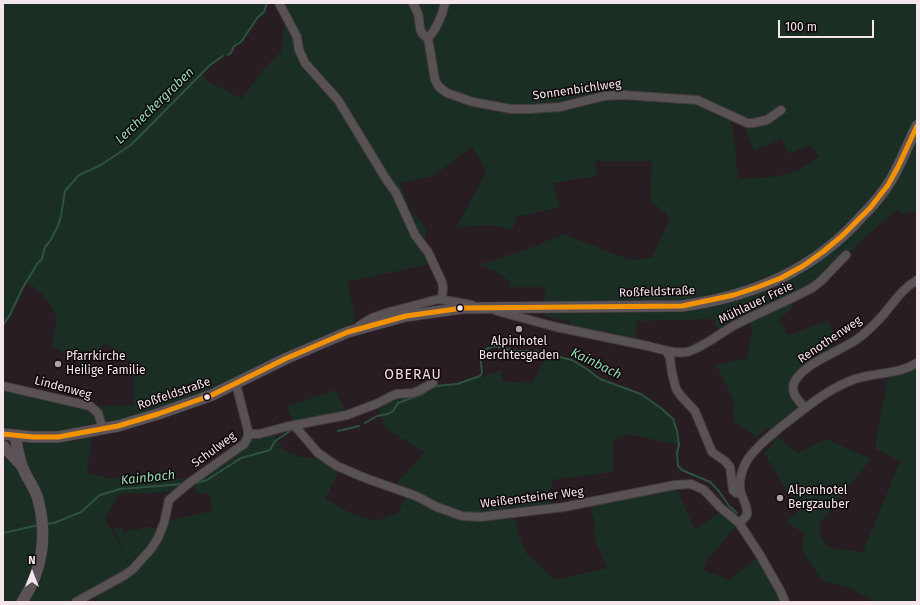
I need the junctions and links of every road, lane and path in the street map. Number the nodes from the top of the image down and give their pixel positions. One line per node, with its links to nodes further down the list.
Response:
1 (279, 3): 9 (street)
2 (413, 3): 4 (street, Sonnenbichlweg)
3 (445, 3): 4 (street)
4 (428, 38): 5 (street, Sonnenbichlweg)
5 (781, 110)
6 (917, 126): 10 (main road, Roßfeldstraße)
7 (846, 255): 12 (street, Mühlauer Freie)
8 (917, 280): 17 (street, Renothenweg)
9 (442, 298): 10 (street, Roßfeldstraße); 11 (street, Roßfeldstraße)
10 (487, 308): 11 (main road, Roßfeldstraße); 12 (street, Mühlauer Freie)
11 (348, 332): 15 (main road, Roßfeldstraße)
12 (667, 352): 27 (street)
13 (917, 363): 17 (street)
14 (433, 383): 18 (street)
15 (236, 384): 19 (main road, Roßfeldstraße); 21 (street, Schulweg)
16 (3, 386): 19 (street, Lindenweg)
17 (805, 408): 27 (street)
18 (294, 425): 21 (street); 28 (street, Weißensteiner Weg)
19 (103, 429): 23 (main road, Roßfeldstraße)
20 (3, 434): 22 (main road, Roßfeldstraße)
21 (249, 434): 30 (street, Schulweg)
22 (15, 436): 23 (main road, Roßfeldstraße); 24 (main road); 25 (main road)
23 (33, 438): 25 (main road)
24 (6, 449): 26 (main road)
25 (19, 455): 26 (main road)
26 (22, 466): 29 (main road)
27 (741, 493): 28 (street)
28 (739, 523): 31 (street, Weißensteiner Weg)
29 (22, 602)
30 (76, 602)
31 (785, 602)

